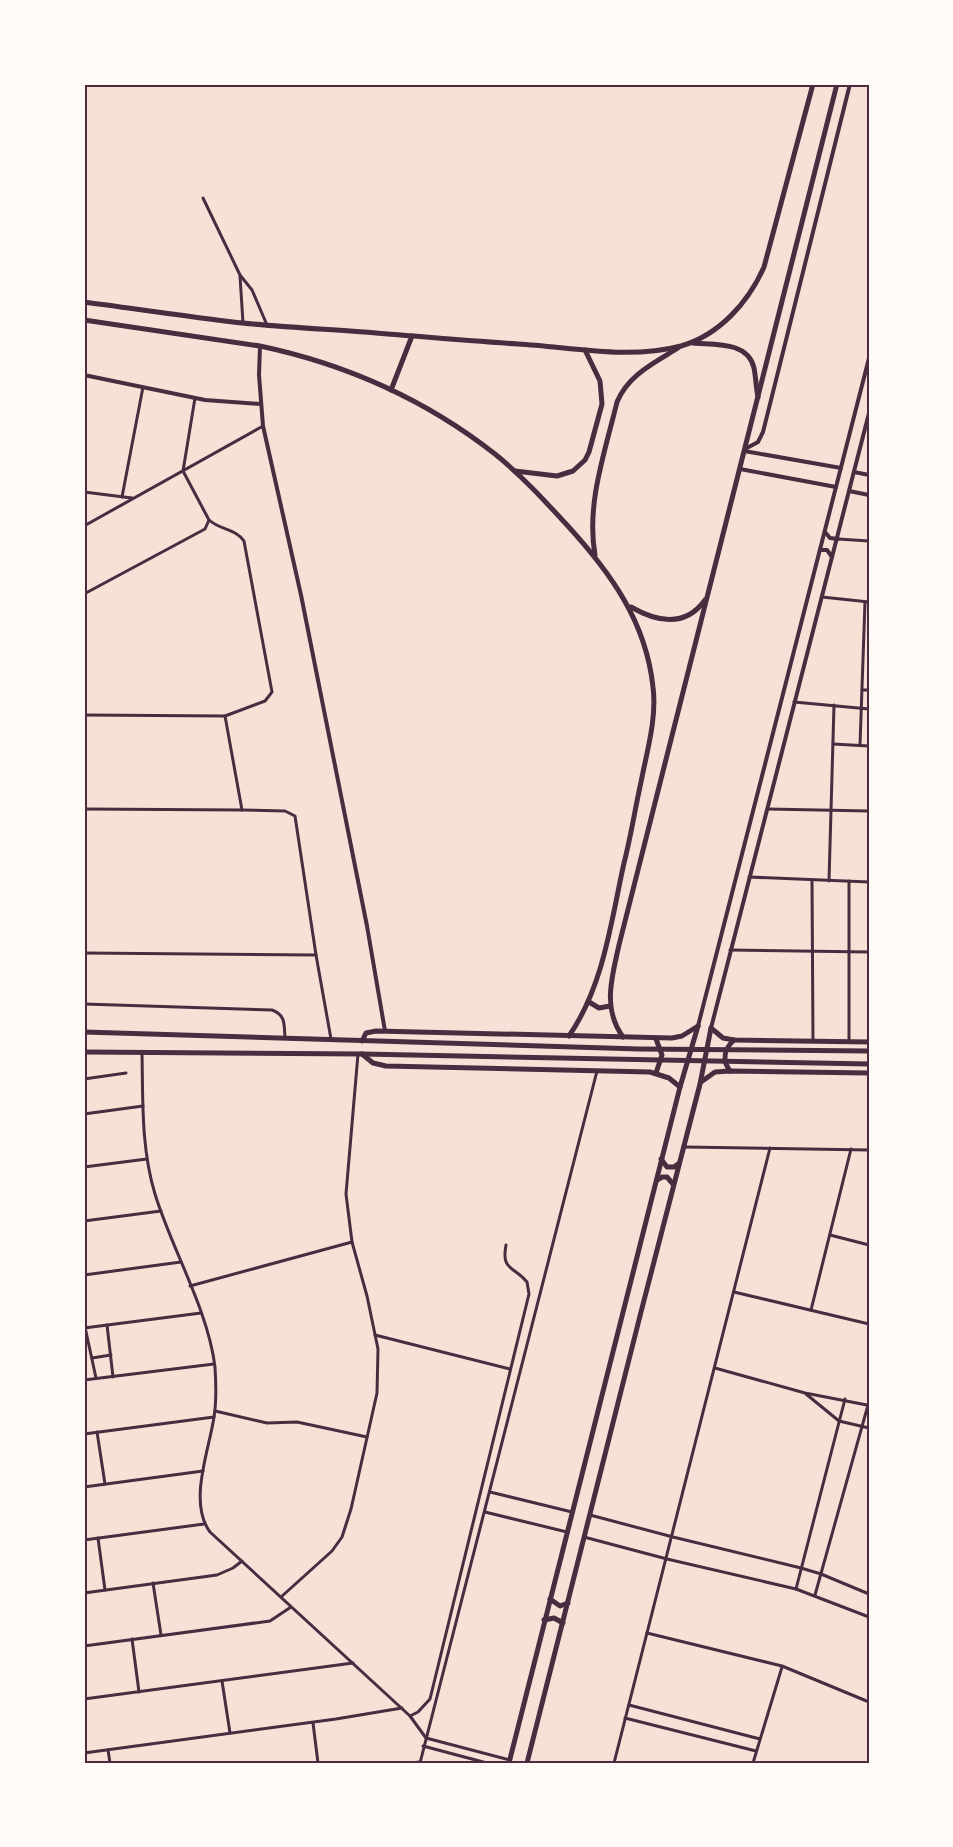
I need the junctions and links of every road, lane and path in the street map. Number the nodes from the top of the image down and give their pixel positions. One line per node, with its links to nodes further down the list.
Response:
1 (813, 84): 11 (main road)
2 (837, 84): 20 (main road)
3 (850, 84): 24 (street)
4 (202, 198): 5 (street)
5 (240, 274): 8 (street); 9 (street)
6 (84, 302): 8 (main road)
7 (84, 320): 12 (main road)
8 (243, 323): 9 (main road)
9 (267, 325): 10 (main road)
10 (412, 336): 14 (main road); 18 (main road)
11 (691, 343): 13 (main road); 20 (main road)
12 (260, 346): 18 (main road); 21 (street)
13 (682, 346): 14 (main road); 43 (main road)
14 (585, 350): 27 (main road)
15 (869, 358): 25 (street)
16 (84, 375): 17 (street)
17 (143, 387): 19 (street); 35 (street)
18 (391, 390): 27 (main road)
19 (195, 398): 21 (street); 28 (street)
20 (758, 399): 24 (main road)
21 (261, 404): 23 (street)
22 (869, 413): 29 (street)
23 (263, 426): 28 (street); 86 (street)
24 (744, 450): 25 (street); 26 (main road)
25 (841, 468): 31 (street)
26 (740, 469): 31 (street); 46 (main road)
27 (514, 470): 43 (main road)
28 (183, 471): 36 (street); 37 (street)
29 (854, 472): 30 (street); 32 (street)
30 (869, 475)
31 (836, 486): 39 (street)
32 (849, 491): 34 (street); 40 (street)
33 (84, 492): 35 (street)
34 (869, 495)
35 (122, 497): 36 (street)
36 (134, 499): 38 (street)
37 (209, 520): 45 (street); 61 (street)
38 (84, 526)
39 (825, 531): 40 (street); 42 (street)
40 (838, 539): 41 (street); 44 (street)
41 (869, 541)
42 (820, 550): 44 (street); 84 (street)
43 (596, 557): 49 (main road)
44 (833, 558): 47 (street)
45 (84, 594)
46 (708, 595): 49 (main road); 83 (main road)
47 (822, 597): 48 (street); 56 (street)
48 (867, 602): 50 (street)
49 (629, 607): 81 (main road)
50 (864, 624): 51 (street); 52 (street)
51 (869, 625)
52 (863, 644): 53 (street); 54 (street)
53 (869, 645)
54 (862, 690): 55 (street); 58 (street)
55 (869, 690)
56 (794, 702): 57 (street); 66 (street)
57 (834, 705): 58 (street); 62 (street)
58 (861, 708): 59 (street); 63 (street)
59 (869, 709)
60 (84, 715): 61 (street)
61 (225, 716): 67 (street)
62 (833, 744): 63 (street); 68 (street)
63 (860, 746): 64 (street)
64 (869, 746)
65 (84, 809): 67 (street)
66 (766, 809): 68 (street); 70 (street)
67 (242, 810): 80 (street)
68 (830, 811): 69 (street); 72 (street)
69 (869, 811)
70 (749, 877): 71 (street); 75 (street)
71 (812, 880): 72 (street); 76 (street)
72 (829, 881): 73 (street)
73 (849, 881): 74 (street); 77 (street)
74 (869, 882)
75 (729, 950): 76 (street); 85 (street)
76 (813, 952): 77 (street); 95 (street)
77 (850, 952): 78 (street); 96 (street)
78 (869, 952)
79 (84, 954): 80 (street)
80 (316, 955): 92 (street)
81 (589, 1002): 83 (main road); 88 (main road)
82 (84, 1004): 90 (street)
83 (610, 1006): 89 (main road)
84 (698, 1026): 91 (main road); 110 (main road)
85 (711, 1028): 93 (main road); 109 (main road)
86 (385, 1031): 88 (main road); 94 (main road)
87 (84, 1032): 90 (main road)
88 (569, 1036): 89 (main road)
89 (623, 1037): 91 (main road)
90 (285, 1038): 92 (main road)
91 (656, 1038): 105 (main road)
92 (331, 1039): 94 (main road)
93 (734, 1040): 95 (main road); 104 (main road)
94 (362, 1041): 98 (main road)
95 (813, 1041): 96 (main road)
96 (849, 1041): 97 (main road)
97 (869, 1042)
98 (869, 1051)
99 (84, 1052): 100 (main road)
100 (142, 1053): 101 (main road); 111 (street)
101 (360, 1054): 102 (main road); 103 (main road); 126 (street)
102 (869, 1064)
103 (597, 1071): 105 (main road); 161 (street)
104 (730, 1071): 106 (main road); 109 (main road)
105 (657, 1073): 110 (main road)
106 (869, 1073)
107 (126, 1074): 108 (street)
108 (84, 1080)
109 (700, 1084): 113 (main road)
110 (680, 1087): 118 (main road)
111 (143, 1106): 112 (street); 117 (street)
112 (84, 1114)
113 (683, 1147): 114 (street); 119 (main road)
114 (770, 1148): 115 (street); 132 (street)
115 (851, 1149): 116 (street); 125 (street)
116 (869, 1150)
117 (147, 1159): 120 (street); 123 (street)
118 (662, 1159): 119 (main road); 121 (main road)
119 (679, 1162): 122 (main road)
120 (84, 1167)
121 (656, 1182): 122 (main road); 163 (main road)
122 (673, 1185): 164 (main road)
123 (161, 1211): 124 (street); 129 (street)
124 (84, 1221)
125 (830, 1235): 128 (street); 133 (street)
126 (352, 1242): 131 (street); 138 (street)
127 (506, 1245): 143 (street)
128 (869, 1245)
129 (181, 1262): 130 (street); 131 (street)
130 (84, 1275)
131 (190, 1286): 134 (street)
132 (734, 1292): 133 (street); 142 (street)
133 (810, 1310): 135 (street)
134 (201, 1313): 136 (street); 141 (street)
135 (869, 1324)
136 (107, 1325): 137 (street); 139 (street)
137 (85, 1327): 140 (street)
138 (375, 1335): 143 (street); 157 (street)
139 (111, 1355): 140 (street); 144 (street)
140 (92, 1358): 145 (street)
141 (214, 1364): 144 (street); 150 (street)
142 (715, 1368): 147 (street); 169 (street)
143 (511, 1369): 200 (street)
144 (113, 1377): 145 (street)
145 (96, 1379): 146 (street)
146 (84, 1380)
147 (805, 1393): 148 (street); 152 (street)
148 (845, 1399): 149 (street); 152 (street)
149 (868, 1405): 153 (street)
150 (215, 1411): 151 (street); 157 (street)
151 (214, 1417): 155 (street); 158 (street)
152 (839, 1421): 153 (street); 173 (street)
153 (862, 1426): 154 (street); 174 (street)
154 (869, 1428)
155 (97, 1432): 156 (street); 159 (street)
156 (84, 1434)
157 (367, 1437): 181 (street)
158 (203, 1471): 159 (street); 165 (street)
159 (105, 1484): 160 (street)
160 (84, 1487)
161 (490, 1492): 162 (street); 163 (street)
162 (484, 1512): 166 (street); 204 (street)
163 (572, 1512): 166 (main road)
164 (590, 1515): 167 (main road); 169 (street)
165 (204, 1524): 168 (street); 172 (street)
166 (567, 1532): 182 (main road)
167 (584, 1537): 171 (street); 183 (main road)
168 (98, 1538): 170 (street); 177 (street)
169 (673, 1538): 171 (street); 173 (street)
170 (84, 1540)
171 (666, 1559): 176 (street); 188 (street)
172 (242, 1561): 175 (street); 181 (street)
173 (801, 1568): 174 (street); 176 (street)
174 (821, 1574): 179 (street); 180 (street)
175 (153, 1583): 177 (street); 189 (street)
176 (796, 1589): 180 (street)
177 (105, 1590): 178 (street)
178 (84, 1593)
179 (869, 1594)
180 (815, 1595): 185 (street)
181 (281, 1597): 184 (street)
182 (550, 1599): 183 (main road); 186 (main road)
183 (568, 1603): 187 (main road)
184 (291, 1606): 189 (street); 192 (street)
185 (869, 1617)
186 (544, 1620): 187 (main road); 210 (main road)
187 (563, 1623): 216 (main road)
188 (647, 1633): 193 (street); 198 (street)
189 (161, 1635): 190 (street)
190 (132, 1639): 191 (street); 195 (street)
191 (84, 1646)
192 (353, 1663): 194 (street); 199 (street)
193 (782, 1666): 197 (street); 205 (street)
194 (222, 1681): 195 (street); 203 (street)
195 (139, 1692): 196 (street)
196 (84, 1700)
197 (869, 1702)
198 (629, 1705): 201 (street); 205 (street)
199 (402, 1708): 200 (street); 202 (street)
200 (410, 1716): 204 (street)
201 (625, 1718): 208 (street); 217 (street)
202 (312, 1722): 203 (street); 213 (street)
203 (230, 1733): 207 (street)
204 (426, 1738): 206 (street); 210 (street)
205 (760, 1739): 208 (street)
206 (423, 1746): 211 (street); 215 (street)
207 (108, 1749): 209 (street); 212 (street)
208 (756, 1751): 218 (street)
209 (84, 1753)
210 (510, 1761)
211 (421, 1762): 214 (street)
212 (110, 1763)
213 (318, 1763)
214 (410, 1763)
215 (487, 1763)
216 (527, 1763)
217 (614, 1763)
218 (753, 1763)

